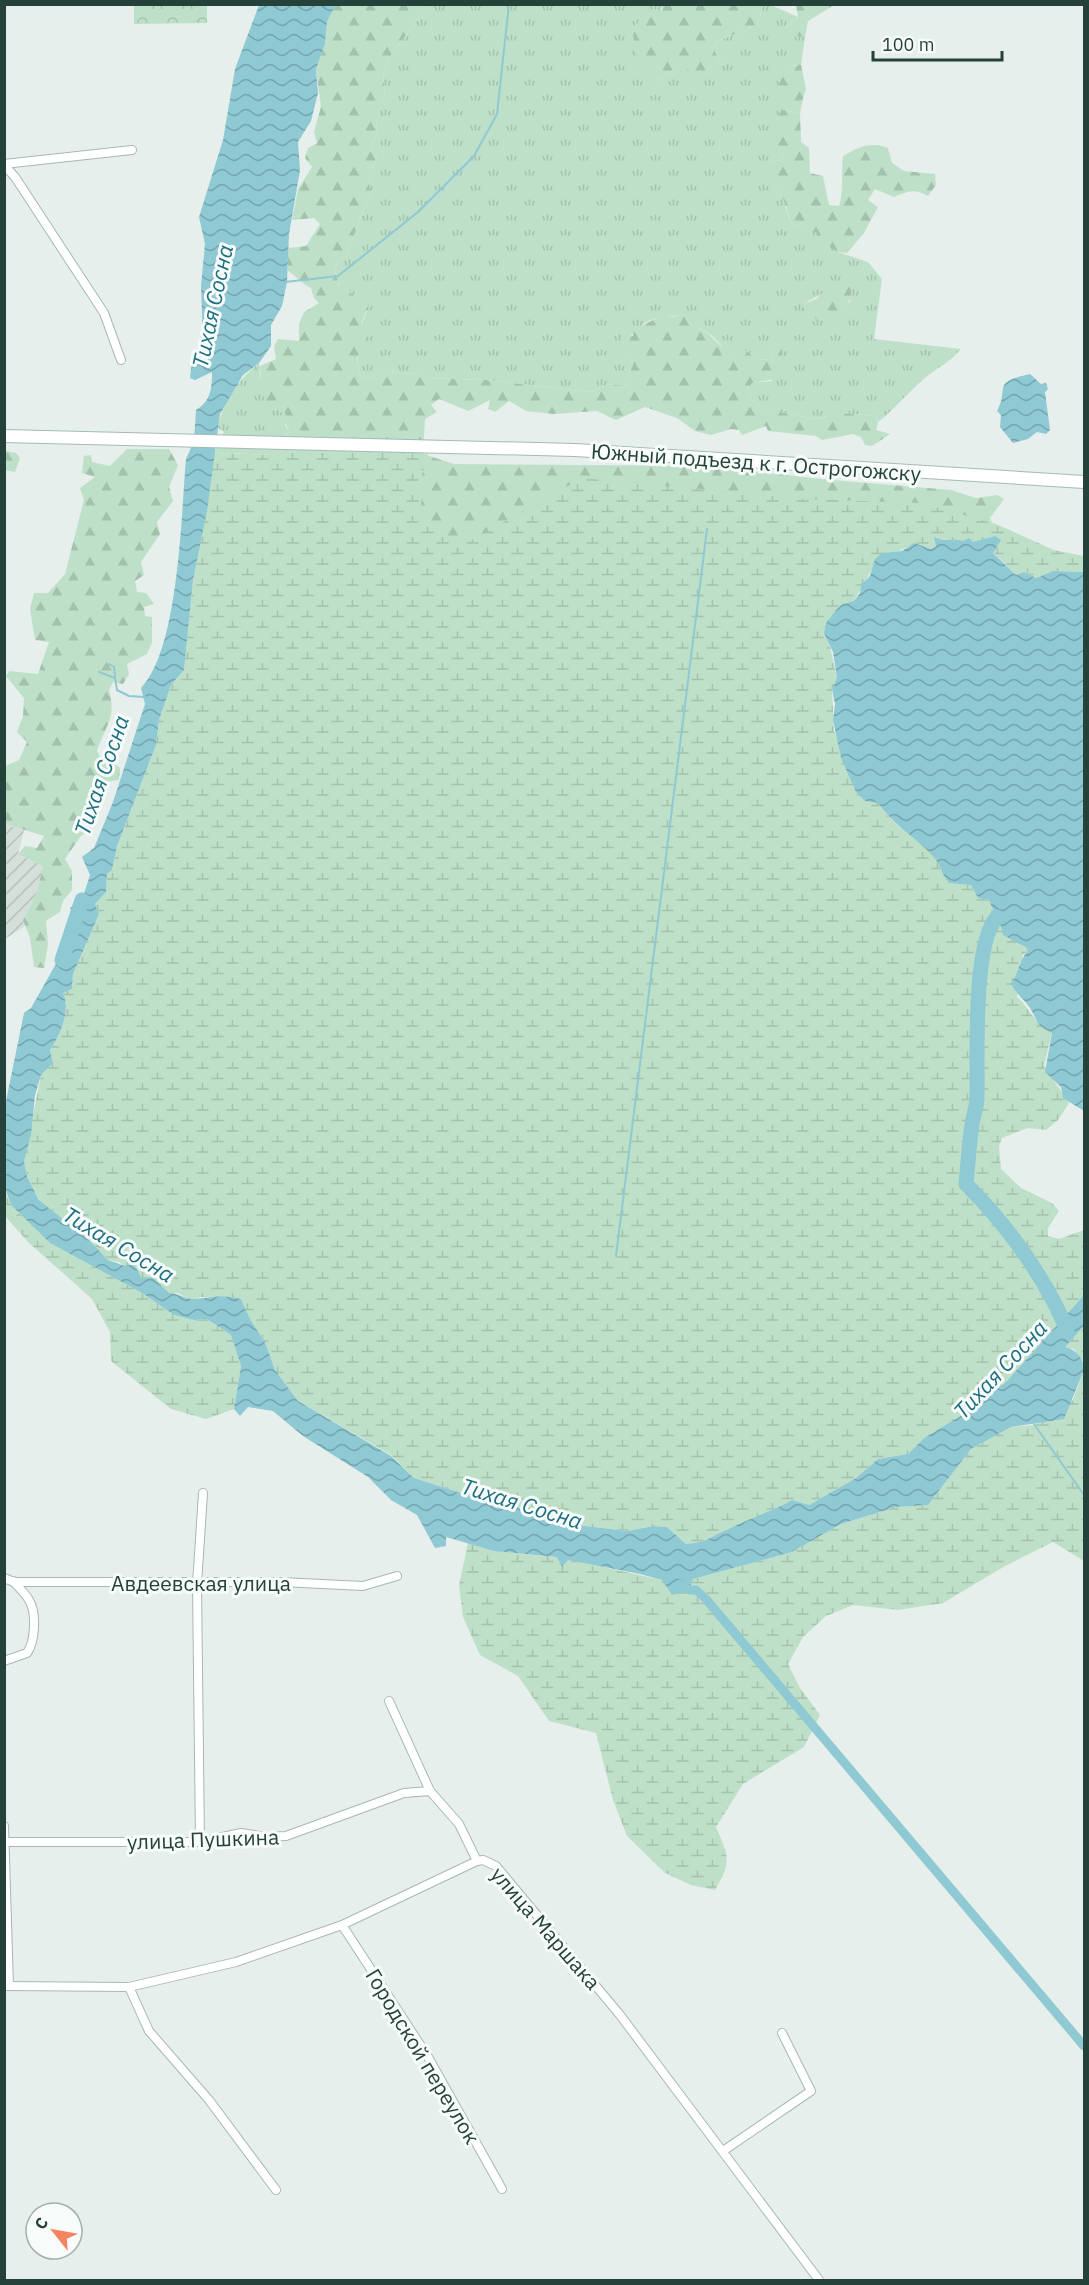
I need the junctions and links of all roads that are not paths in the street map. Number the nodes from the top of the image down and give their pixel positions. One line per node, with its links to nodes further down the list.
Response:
1 (132, 150): 2 (street)
2 (4, 164): 3 (street)
3 (122, 360)
4 (4, 436): 5 (main road, Южный подъезд к г. Острогожску)
5 (1084, 482)
6 (203, 1494): 11 (street)
7 (4, 1573): 10 (street)
8 (397, 1576): 11 (street, Авдеевская улица)
9 (4, 1578): 10 (street, Авдеевская улица)
10 (14, 1582): 11 (street, Авдеевская улица); 12 (street); 13 (street)
11 (197, 1584): 18 (street)
12 (4, 1588)
13 (4, 1661)
14 (389, 1701): 15 (street, улица Маршака)
15 (430, 1791): 18 (street, улица Пушкина); 19 (street, улица Маршака)
16 (4, 1826): 17 (street)
17 (5, 1842): 18 (street, улица Пушкина); 21 (street)
18 (200, 1842)
19 (477, 1861): 20 (street); 24 (street, улица Маршака)
20 (342, 1925): 22 (street); 25 (street, Городской переулок)
21 (7, 1986): 22 (street)
22 (129, 1987): 26 (street)
23 (782, 2033): 24 (street)
24 (723, 2151): 27 (street, улица Маршака)
25 (502, 2189)
26 (276, 2190)
27 (819, 2280)

